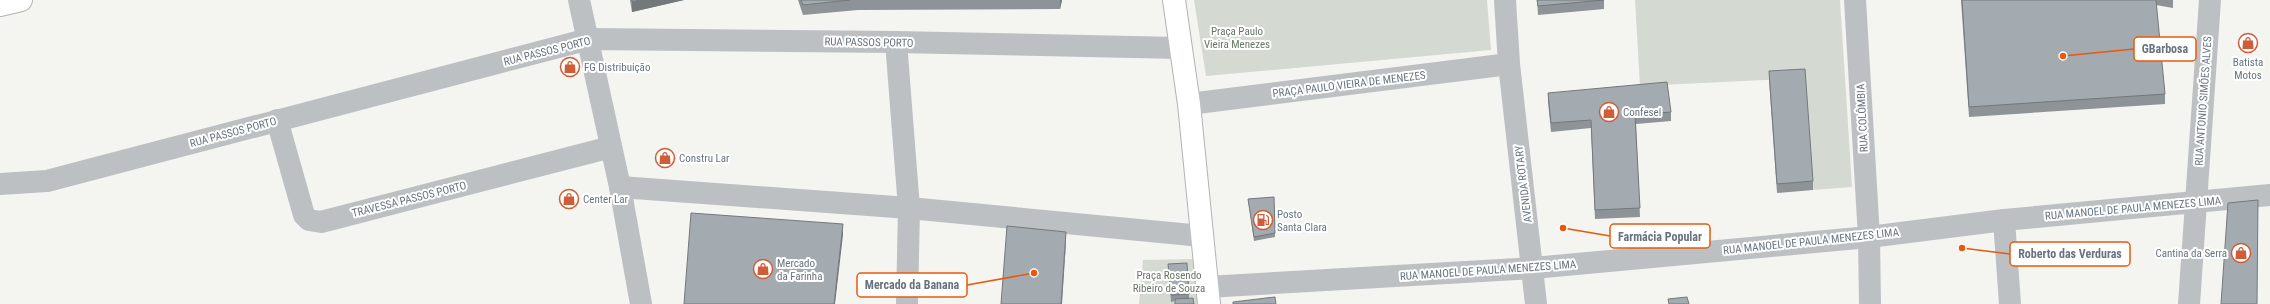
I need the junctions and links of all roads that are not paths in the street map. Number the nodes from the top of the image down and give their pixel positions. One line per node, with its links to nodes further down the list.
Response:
1 (21, 0): 7 (main road)
2 (578, 0): 8 (street)
3 (1174, 0): 10 (main road)
4 (1505, 0): 11 (street)
5 (1855, 0): 22 (street, RUA COLÔMBIA)
6 (2215, 2): 18 (street, RUA ANTONIO SIMÕES ALVES)
7 (0, 5)
8 (589, 40): 9 (street, RUA PASSOS PORTO); 13 (street, RUA PASSOS PORTO); 14 (street)
9 (896, 42): 10 (street, RUA PASSOS PORTO); 19 (street)
10 (1180, 48): 12 (main road)
11 (1509, 64): 12 (street, PRAÇA PAULO VIEIRA DE MENEZES); 23 (street, AVENIDA ROTARY)
12 (1189, 104): 21 (main road)
13 (277, 120): 14 (street, TRAVESSA PASSOS PORTO); 15 (street, RUA PASSOS PORTO)
14 (611, 147): 16 (street)
15 (0, 184)
16 (620, 188): 19 (street); 25 (street)
17 (2270, 195): 18 (street, RUA MANOEL DE PAULA MENEZES LIMA)
18 (2196, 202): 20 (street, RUA MANOEL DE PAULA MENEZES LIMA); 30 (street, RUA ANTONIO SIMÕES ALVES)
19 (909, 208): 21 (street); 26 (street)
20 (2004, 220): 22 (street, RUA MANOEL DE PAULA MENEZES LIMA); 29 (street)
21 (1202, 236): 24 (main road)
22 (1869, 237): 23 (street, RUA MANOEL DE PAULA MENEZES LIMA); 28 (street, RUA COLÔMBIA)
23 (1533, 268): 24 (street, RUA MANOEL DE PAULA MENEZES LIMA); 27 (street, AVENIDA ROTARY)
24 (1208, 295)
25 (641, 304)
26 (907, 304)
27 (1536, 304)
28 (1870, 304)
29 (2010, 304)
30 (2189, 304)

